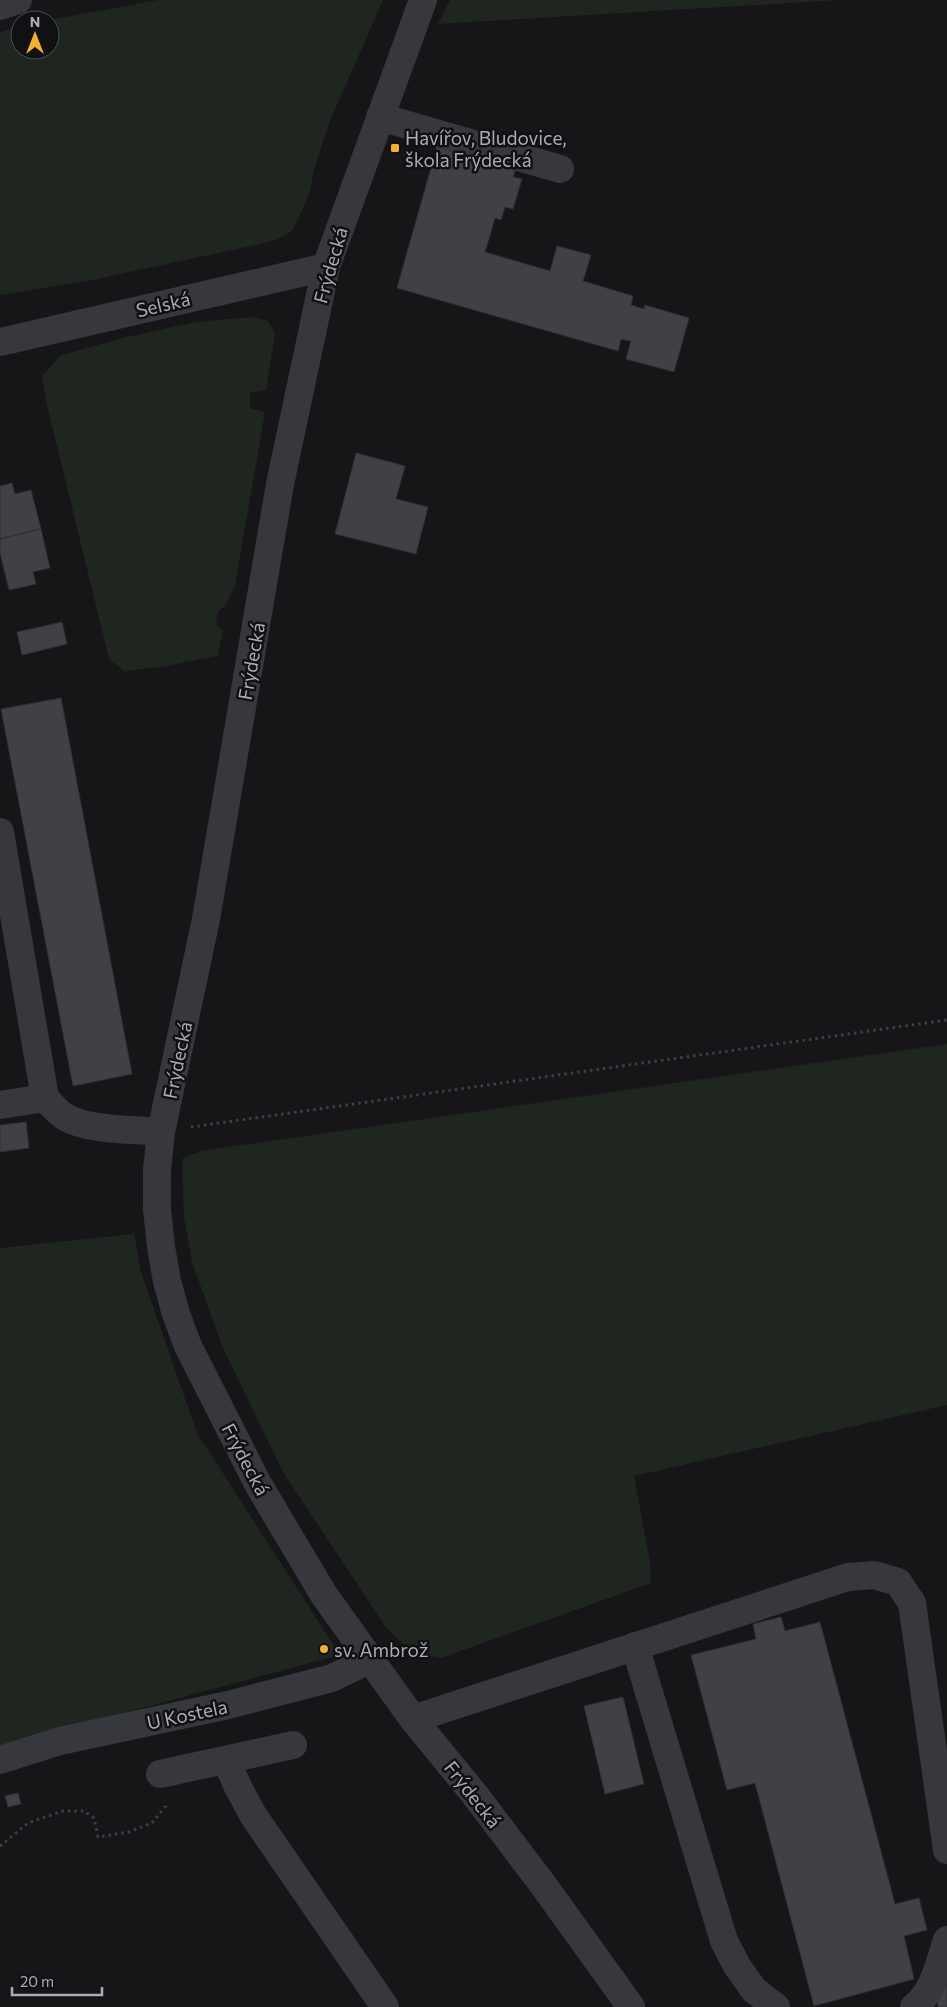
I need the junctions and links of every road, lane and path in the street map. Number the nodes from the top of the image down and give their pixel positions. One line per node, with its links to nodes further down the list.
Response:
1 (18, 0): 3 (street)
2 (423, 0): 4 (street, Frýdecká)
3 (0, 6)
4 (380, 117): 5 (street); 6 (street, Frýdecká)
5 (560, 169)
6 (326, 267): 7 (street, Selská); 12 (street, Frýdecká)
7 (0, 342)
8 (0, 832): 10 (street)
9 (947, 1020): 12 (path)
10 (44, 1098): 11 (street); 12 (street)
11 (0, 1105)
12 (161, 1132): 14 (street, Frýdecká)
13 (635, 1646): 15 (street); 21 (street); 25 (street)
14 (372, 1659): 15 (street, Frýdecká); 17 (street, U Kostela)
15 (413, 1719): 24 (street, Frýdecká)
16 (293, 1745): 18 (street)
17 (0, 1760)
18 (226, 1760): 19 (street); 23 (street)
19 (160, 1774): 20 (path)
20 (0, 1846)
21 (947, 1850)
22 (947, 1940): 26 (street)
23 (385, 2007)
24 (631, 2007)
25 (776, 2007)
26 (914, 2007)

